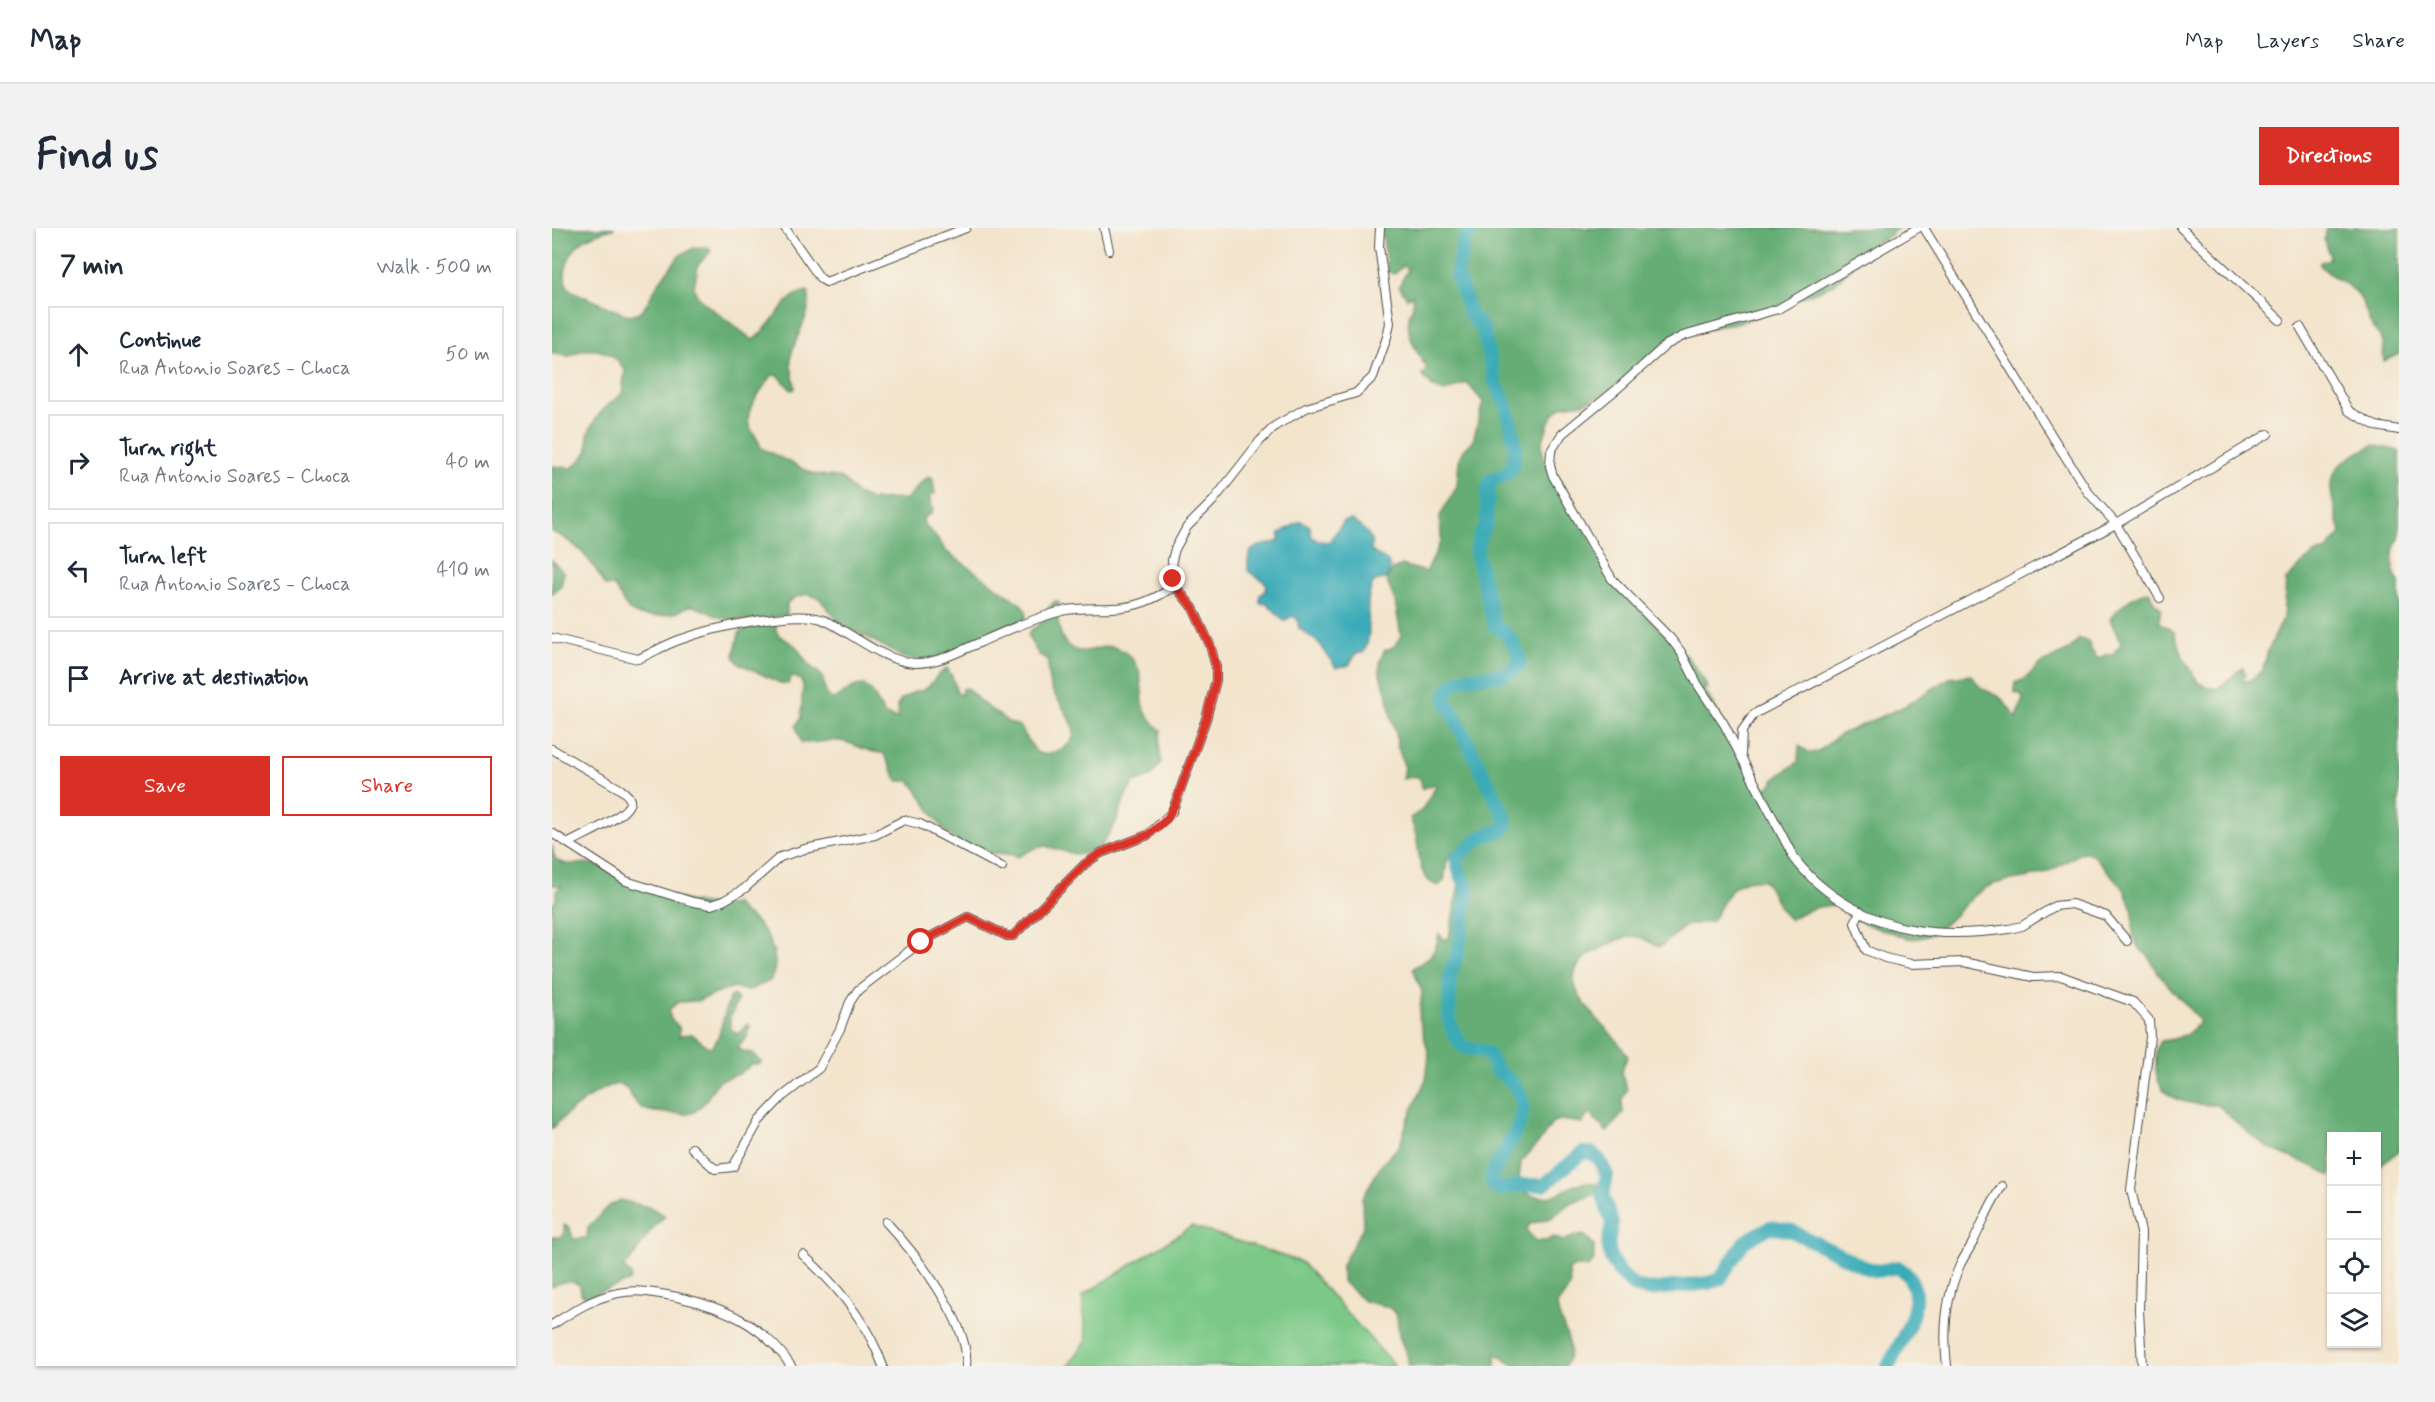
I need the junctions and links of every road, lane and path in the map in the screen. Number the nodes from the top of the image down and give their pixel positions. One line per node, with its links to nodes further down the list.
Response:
1 (785, 228): 2 (street)
2 (966, 228)
3 (1104, 228): 8 (street)
4 (1380, 228): 14 (street)
5 (1918, 228): 18 (street)
6 (1924, 228): 13 (street)
7 (2181, 228): 9 (street)
8 (1109, 250)
9 (2280, 320)
10 (2300, 327): 11 (street)
11 (2399, 430)
12 (2268, 434): 13 (street)
13 (2116, 524): 15 (street); 18 (street)
14 (1175, 586): 16 (street); 24 (street)
15 (2160, 598)
16 (552, 639)
17 (552, 749): 20 (street)
18 (1742, 759): 22 (street)
19 (552, 833): 20 (street)
20 (569, 843): 21 (street)
21 (1002, 867)
22 (1860, 911): 23 (street); 33 (street)
23 (2127, 941)
24 (692, 1148)
25 (2002, 1186): 32 (street)
26 (886, 1222): 31 (street)
27 (803, 1255): 30 (street)
28 (552, 1324): 29 (street)
29 (791, 1366)
30 (883, 1366)
31 (966, 1366)
32 (1947, 1366)
33 (2142, 1366)

